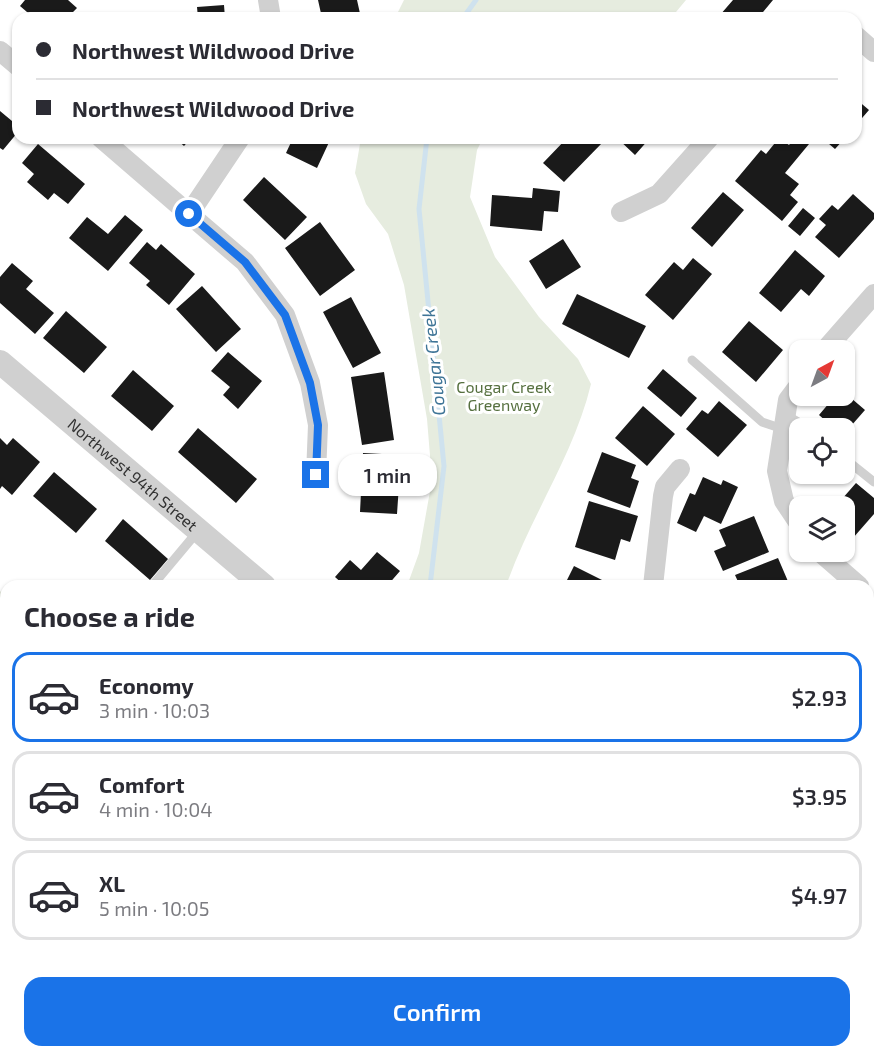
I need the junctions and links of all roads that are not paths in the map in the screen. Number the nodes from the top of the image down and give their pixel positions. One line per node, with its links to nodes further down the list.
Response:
1 (862, 41): 3 (street)
2 (0, 51): 4 (street)
3 (874, 52)
4 (12, 61)
5 (108, 144): 9 (street)
6 (236, 144): 9 (street)
7 (704, 144): 8 (street)
8 (621, 212)
9 (189, 214): 19 (street)
10 (874, 294): 11 (street)
11 (834, 340)
12 (692, 360): 15 (lane)
13 (0, 362): 22 (street, Northwest 94th Street)
14 (789, 399): 15 (street)
15 (784, 422): 16 (lane); 21 (street)
16 (789, 423)
17 (855, 467): 20 (lane)
18 (680, 469): 26 (street)
19 (316, 475)
20 (874, 482)
21 (789, 508)
22 (198, 531): 24 (lane); 25 (street, Northwest 94th Street)
23 (831, 562): 27 (street)
24 (157, 580)
25 (257, 580)
26 (654, 580)
27 (852, 580)

